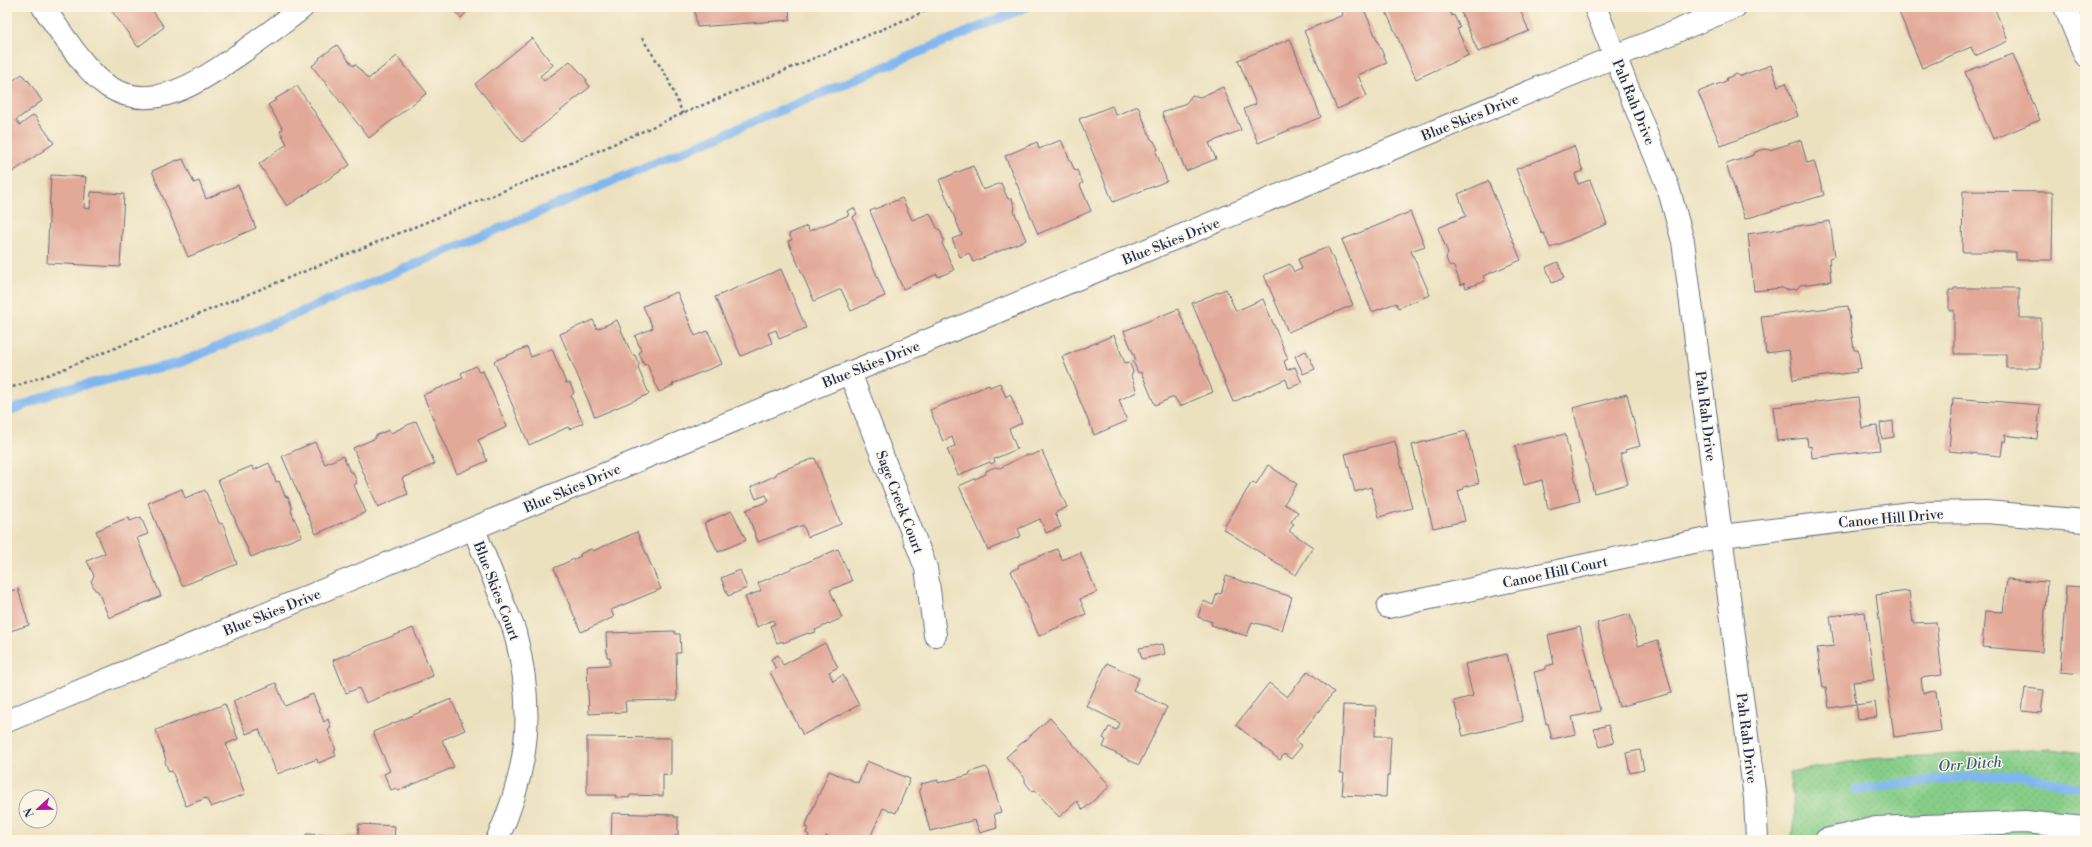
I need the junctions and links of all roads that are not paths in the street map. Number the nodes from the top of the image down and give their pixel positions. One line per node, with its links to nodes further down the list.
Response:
1 (43, 7): 2 (street)
2 (302, 7)
3 (1595, 7): 7 (street, Pah Rah Drive)
4 (1735, 7): 7 (street, Blue Skies Drive)
5 (2065, 7): 6 (street)
6 (2085, 55)
7 (1615, 57): 8 (street, Blue Skies Drive); 11 (street, Pah Rah Drive)
8 (850, 373): 10 (street, Blue Skies Drive); 13 (street, Sage Creek Court)
9 (2085, 521): 11 (street, Canoe Hill Drive)
10 (474, 529): 14 (street, Blue Skies Drive); 16 (street, Blue Skies Court)
11 (1722, 536): 12 (street, Canoe Hill Court); 17 (street, Pah Rah Drive)
12 (1388, 607)
13 (935, 635)
14 (7, 721)
15 (2085, 828): 18 (street)
16 (497, 840)
17 (1757, 840)
18 (1826, 840)

